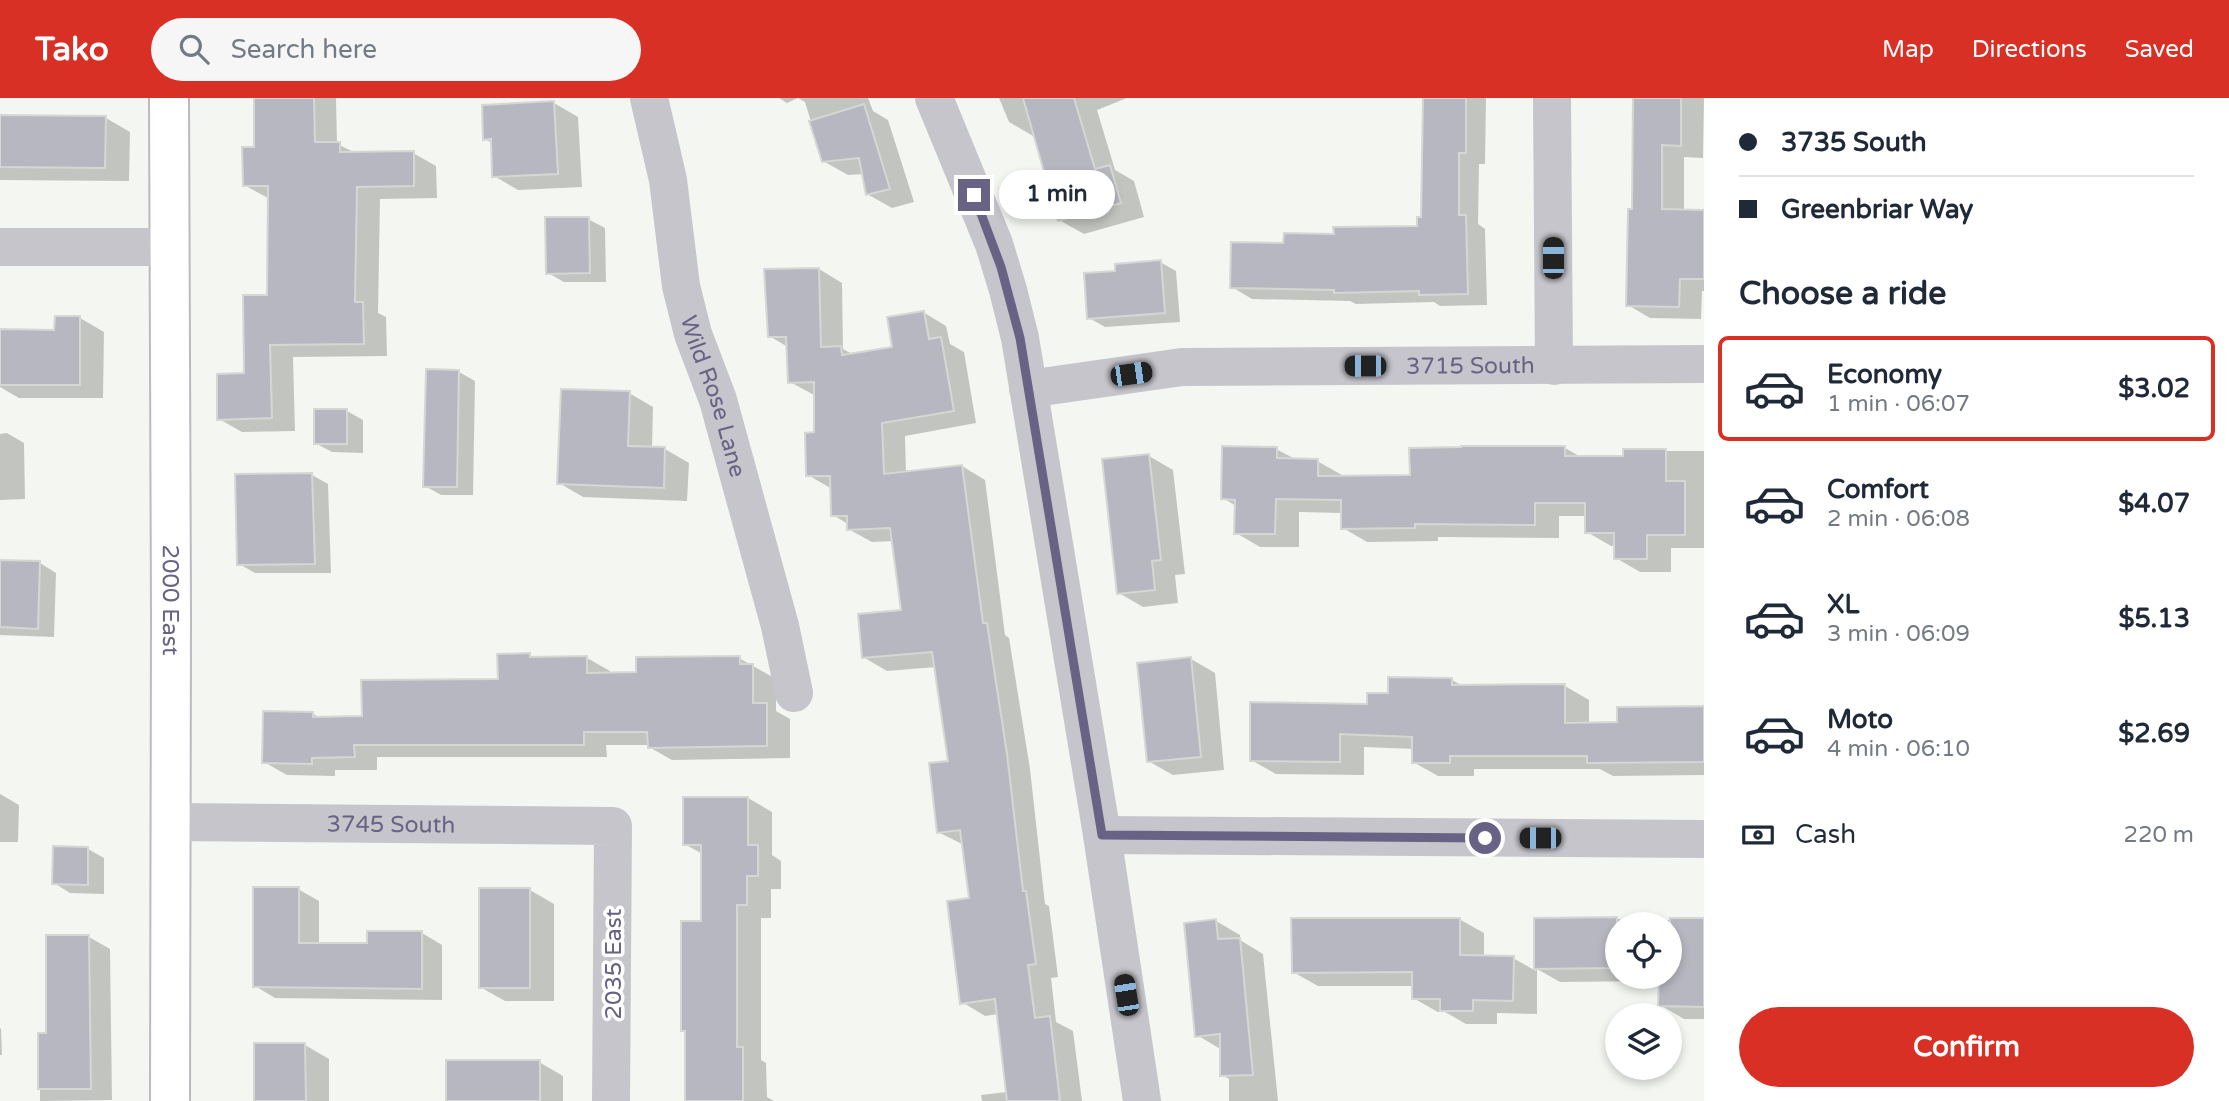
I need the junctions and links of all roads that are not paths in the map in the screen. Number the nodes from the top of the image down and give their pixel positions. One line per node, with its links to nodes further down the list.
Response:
1 (169, 98): 6 (street, 2000 East)
2 (649, 98): 10 (street, Wild Rose Lane)
3 (934, 98): 9 (street)
4 (1552, 98): 8 (street)
5 (0, 247): 6 (street)
6 (170, 247): 11 (street, 2000 East)
7 (1704, 364): 8 (street, 3715 South)
8 (1554, 366): 9 (street, 3715 South)
9 (1028, 389): 13 (street)
10 (794, 693)
11 (171, 822): 12 (street, 3745 South); 15 (street, 2000 East)
12 (613, 826): 16 (street, 2035 East)
13 (1102, 835): 14 (street); 17 (street)
14 (1704, 839)
15 (170, 1101)
16 (611, 1101)
17 (1142, 1101)

